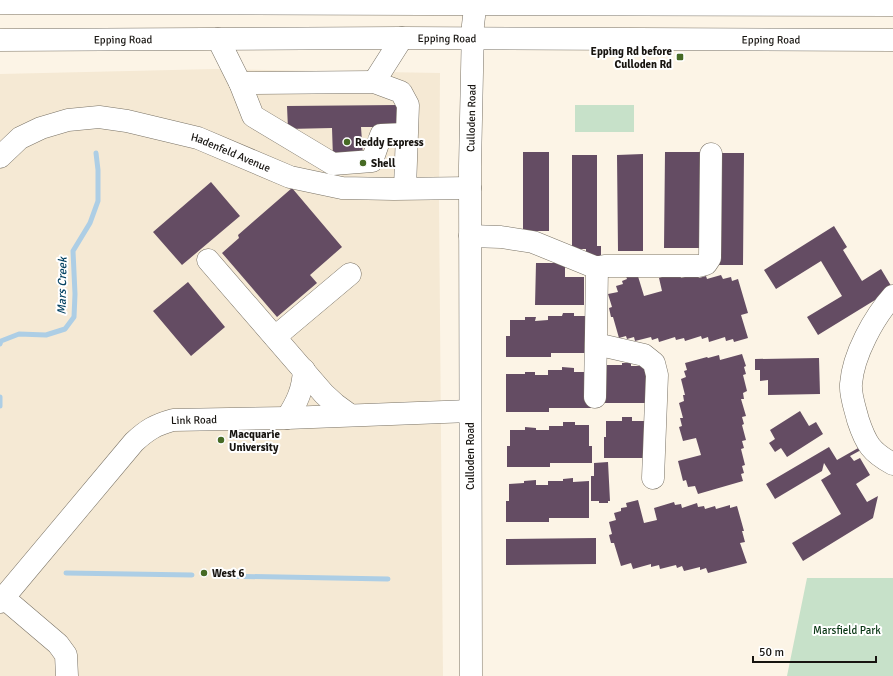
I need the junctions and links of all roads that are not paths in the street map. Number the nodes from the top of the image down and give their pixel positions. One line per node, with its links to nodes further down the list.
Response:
1 (476, 2): 2 (main road); 3 (main road); 6 (main road, Culloden Road)
2 (0, 3)
3 (893, 5)
4 (402, 38): 5 (main road, Epping Road); 6 (main road, Epping Road); 9 (main road)
5 (218, 39): 7 (main road, Epping Road); 10 (main road)
6 (473, 39): 8 (main road, Epping Road); 15 (main road, Culloden Road)
7 (0, 40)
8 (893, 40)
9 (374, 82): 10 (main road); 11 (main road)
10 (240, 83): 11 (main road)
11 (406, 134): 14 (main road)
12 (711, 154): 18 (main road)
13 (0, 157): 14 (main road, Hadenfeld Avenue)
14 (405, 188): 15 (main road, Hadenfeld Avenue)
15 (470, 188): 16 (main road, Culloden Road)
16 (470, 236): 18 (main road); 25 (main road, Culloden Road)
17 (208, 260): 21 (main road)
18 (597, 268): 22 (main road)
19 (350, 274): 21 (main road)
20 (893, 296): 28 (main road)
21 (275, 337): 23 (main road)
22 (596, 344): 24 (main road); 29 (main road)
23 (304, 370): 26 (main road); 27 (main road)
24 (595, 397)
25 (470, 411): 26 (main road, Link Road); 32 (main road, Culloden Road)
26 (350, 415): 27 (main road, Link Road)
27 (287, 418): 30 (main road, Link Road)
28 (893, 464)
29 (653, 478)
30 (2, 600): 31 (main road)
31 (67, 676)
32 (471, 676)

